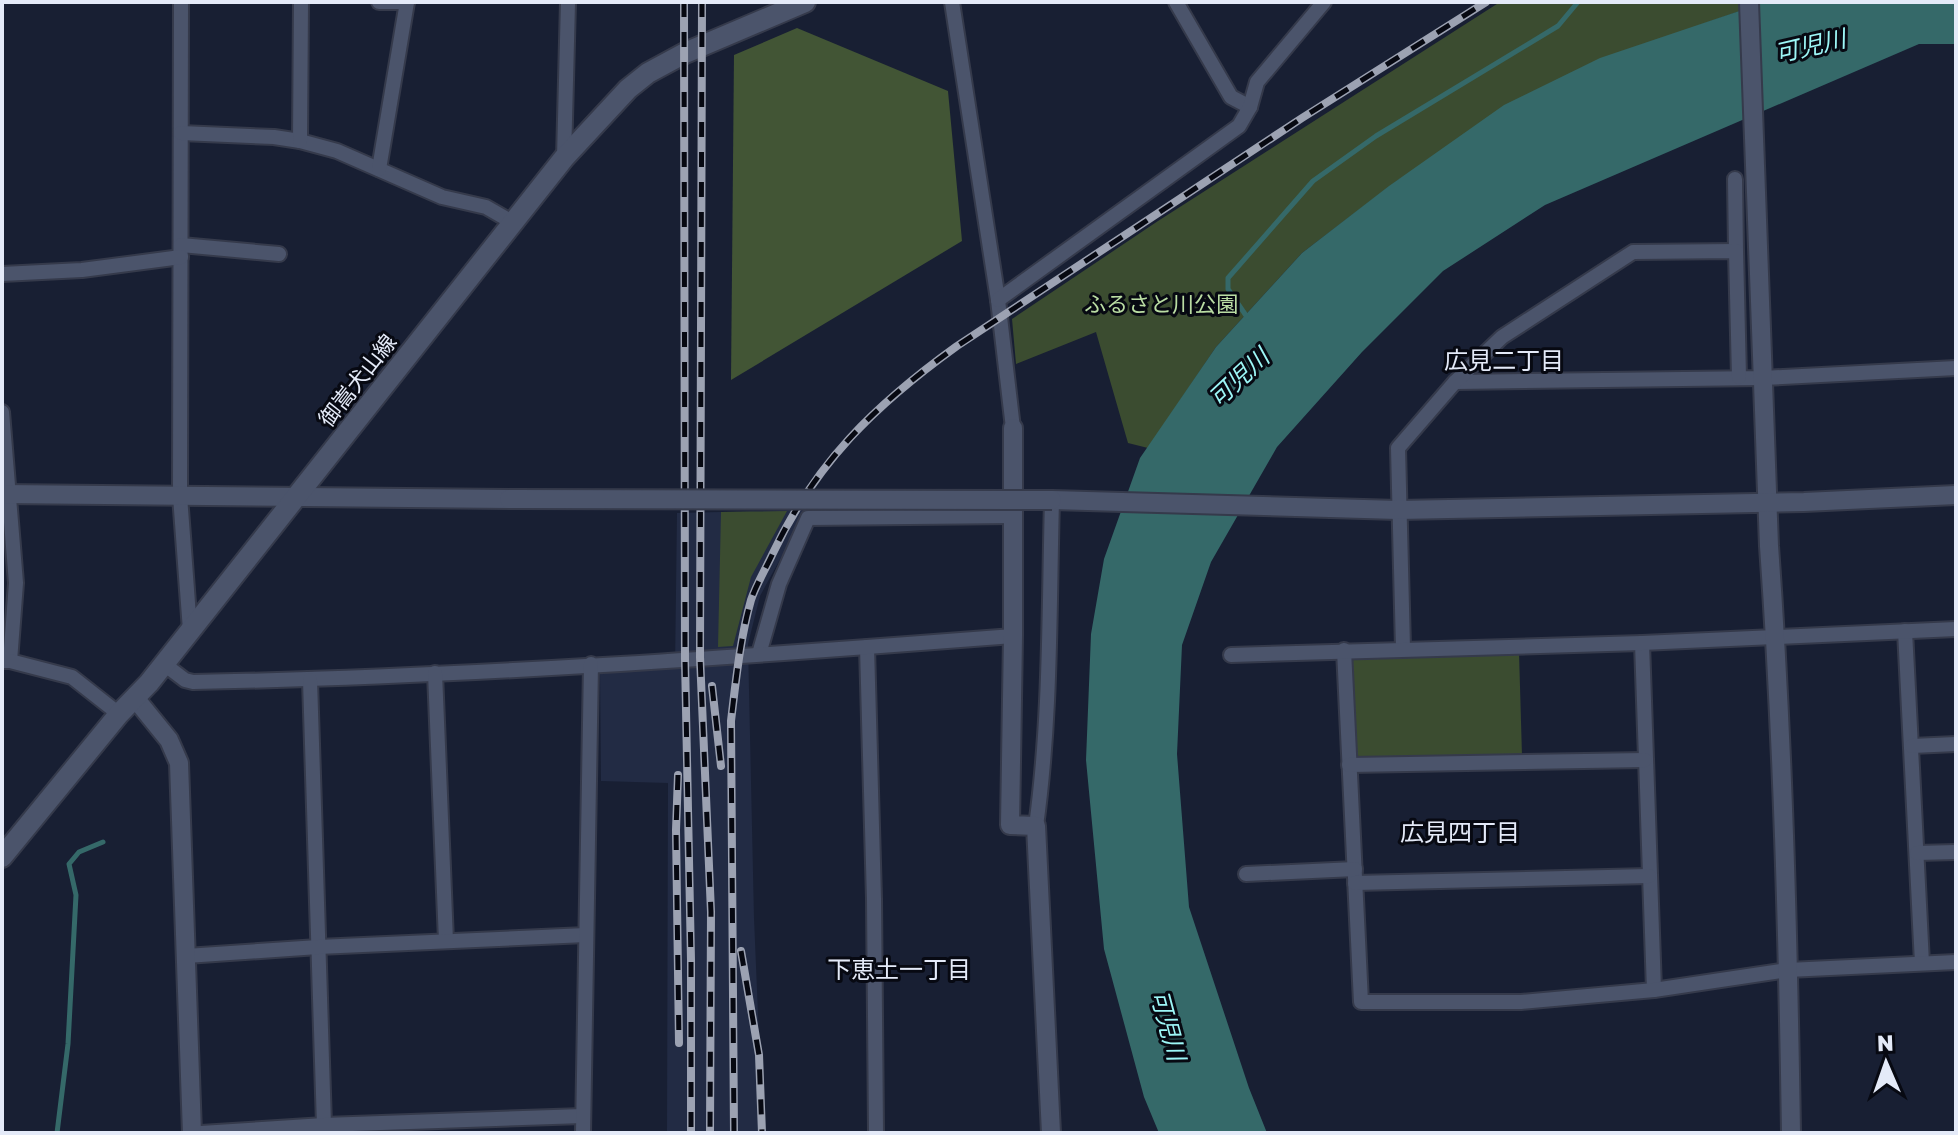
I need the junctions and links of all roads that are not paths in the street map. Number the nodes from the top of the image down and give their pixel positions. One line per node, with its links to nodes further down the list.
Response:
1 (181, 2): 12 (street)
2 (301, 2): 13 (street)
3 (379, 2): 4 (street)
4 (407, 2): 15 (street)
5 (568, 2): 14 (street)
6 (805, 2): 14 (main road, 御嵩犬山線)
7 (952, 2): 22 (street)
8 (1176, 2): 11 (street)
9 (1324, 2): 11 (street)
10 (1749, 2): 25 (street)
11 (1250, 107): 22 (street)
12 (181, 133): 13 (street); 18 (street)
13 (300, 141): 15 (street)
14 (564, 158): 17 (main road, 御嵩犬山線)
15 (379, 169): 17 (street)
16 (1735, 179): 19 (street)
17 (512, 222): 33 (main road, 御嵩犬山線)
18 (181, 251): 20 (street); 21 (street); 32 (street)
19 (1736, 251): 24 (street); 26 (street)
20 (279, 254)
21 (2, 274)
22 (998, 300): 28 (street)
23 (1956, 368): 25 (street)
24 (1739, 377): 25 (street); 26 (street)
25 (1763, 378): 35 (street)
26 (1455, 382): 36 (street)
27 (2, 412): 29 (street)
28 (1013, 428): 37 (street)
29 (4, 453): 30 (street)
30 (6, 494): 32 (street); 49 (street)
31 (1956, 495): 35 (street)
32 (180, 496): 33 (street); 39 (street)
33 (294, 497): 34 (street, bridge); 39 (main road, 御嵩犬山線)
34 (1052, 500): 36 (street); 60 (street)
35 (1768, 502): 36 (street); 41 (street)
36 (1398, 510): 45 (street)
37 (1013, 516): 42 (street); 47 (street)
38 (1956, 629): 40 (street)
39 (190, 630): 50 (main road, 御嵩犬山線)
40 (1905, 631): 41 (street); 57 (street)
41 (1775, 635): 43 (street); 73 (street)
42 (1013, 636): 44 (street); 60 (street)
43 (1642, 643): 45 (street); 58 (street)
44 (867, 647): 47 (street); 81 (street)
45 (1403, 648): 46 (street)
46 (1344, 650): 48 (street); 59 (street)
47 (759, 654): 51 (street)
48 (1231, 655)
49 (6, 661): 55 (street)
50 (164, 664): 53 (street); 54 (main road, 御嵩犬山線)
51 (591, 664): 52 (street); 67 (street)
52 (435, 673): 53 (street); 68 (street)
53 (310, 680): 69 (street)
54 (135, 698): 55 (main road, 御嵩犬山線); 70 (street)
55 (119, 714): 63 (main road, 御嵩犬山線)
56 (1956, 744): 57 (street)
57 (1912, 746): 62 (street)
58 (1645, 760): 59 (street); 66 (street)
59 (1349, 765): 65 (street)
60 (1036, 826): 82 (street)
61 (1956, 852): 62 (street)
62 (1917, 853): 72 (street)
63 (2, 857)
64 (1246, 874): 65 (street)
65 (1355, 876): 66 (street); 74 (street)
66 (1649, 876): 74 (street)
67 (586, 935): 68 (street); 75 (street)
68 (446, 941): 69 (street)
69 (318, 947): 70 (street); 76 (street)
70 (186, 956): 78 (street)
71 (1956, 962): 72 (street)
72 (1922, 963): 73 (street)
73 (1788, 970): 74 (street); 83 (street)
74 (1654, 990)
75 (583, 1116): 77 (street); 80 (street)
76 (324, 1125): 77 (street); 79 (street)
77 (482, 1126)
78 (192, 1133)
79 (201, 1133)
80 (583, 1133)
81 (876, 1133)
82 (1051, 1133)
83 (1791, 1133)

